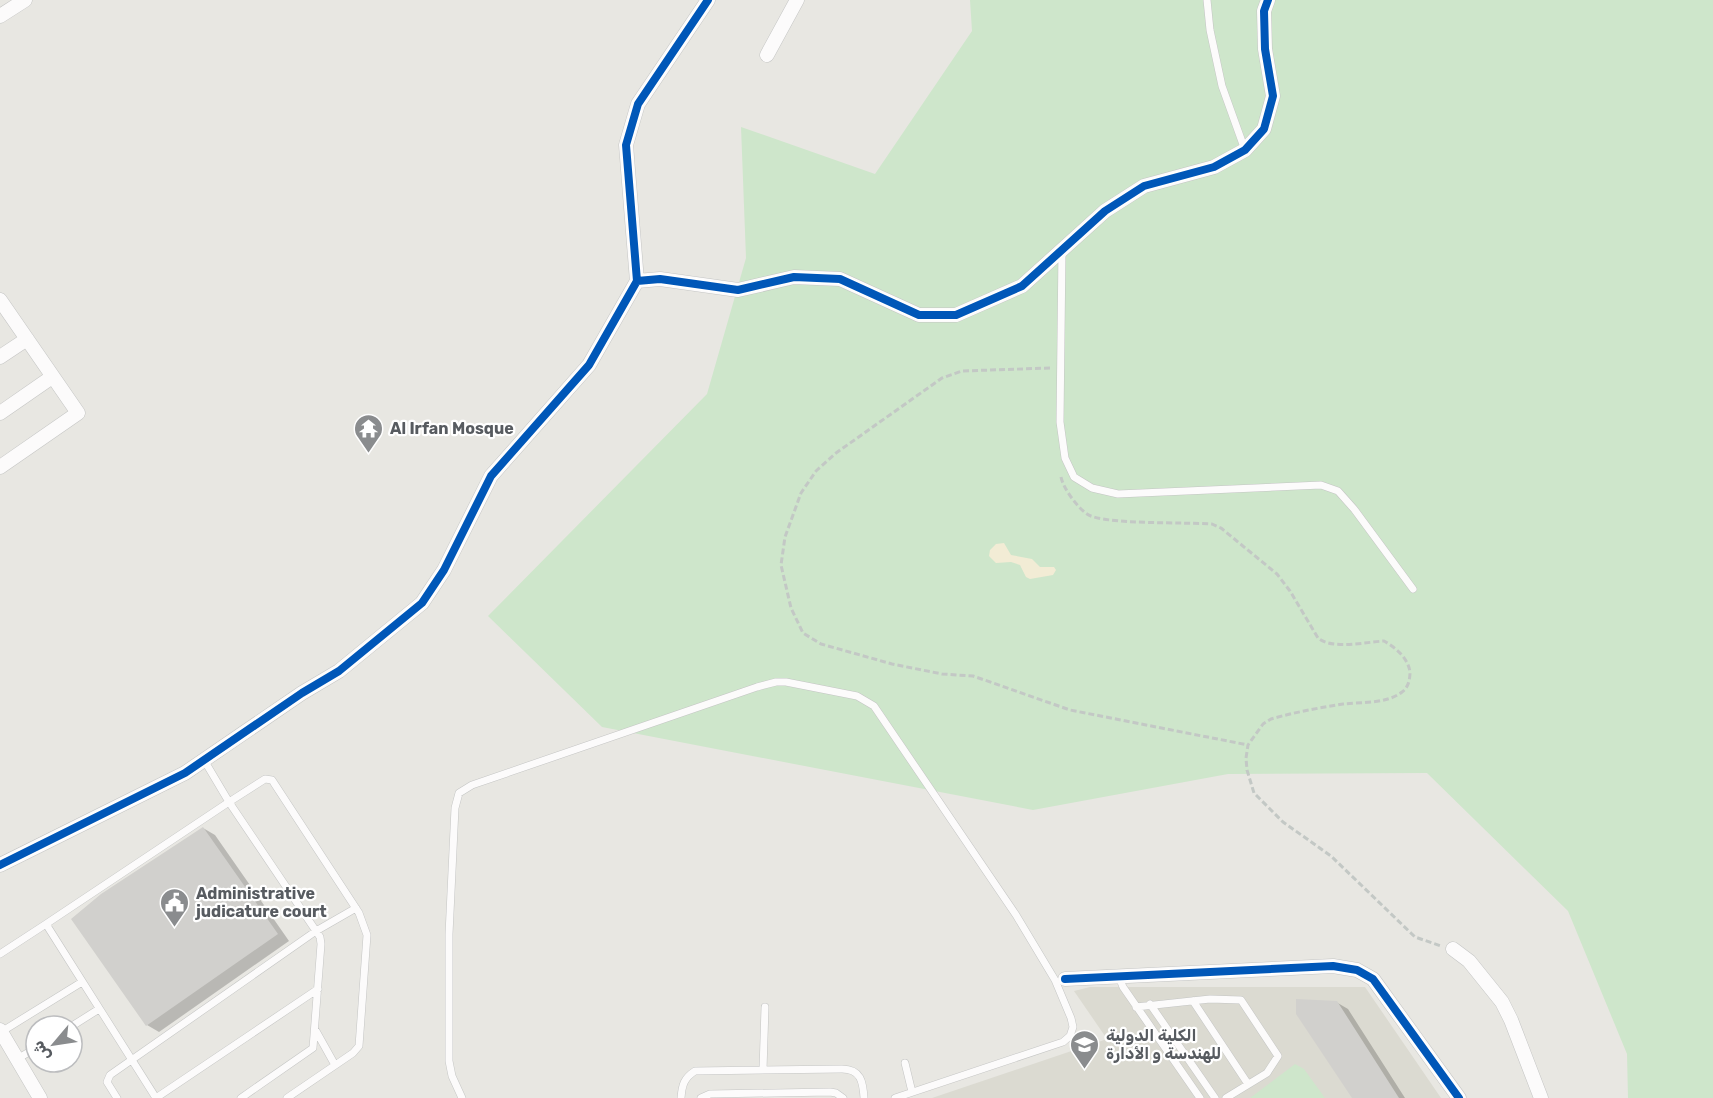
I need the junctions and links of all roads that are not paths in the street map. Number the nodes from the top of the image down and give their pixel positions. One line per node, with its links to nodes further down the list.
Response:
1 (25, 0): 6 (street)
2 (708, 0): 10 (street)
3 (797, 0): 7 (street)
4 (1207, 0): 8 (lane)
5 (1268, 0): 8 (street)
6 (0, 16)
7 (767, 55)
8 (1245, 150): 9 (street)
9 (1062, 250): 10 (street); 17 (lane)
10 (637, 281): 18 (street)
11 (1, 302): 12 (street)
12 (27, 339): 13 (street); 14 (street)
13 (0, 357)
14 (52, 376): 15 (street); 16 (street)
15 (0, 413)
16 (0, 466)
17 (1413, 589)
18 (204, 760): 19 (lane); 20 (street)
19 (230, 802): 21 (lane); 22 (lane); 23 (lane)
20 (0, 866)
21 (356, 908): 23 (lane); 42 (lane)
22 (46, 924): 25 (lane); 28 (lane)
23 (316, 931): 29 (lane); 40 (lane)
24 (1453, 949): 61 (street)
25 (0, 954)
26 (1119, 977): 27 (street); 33 (lane); 60 (street)
27 (1060, 980): 45 (lane); 51 (lane)
28 (82, 982): 34 (lane); 37 (lane)
29 (318, 989): 36 (lane); 48 (lane)
30 (1192, 1001): 31 (lane); 44 (lane); 44 (lane)
31 (1150, 1004): 33 (lane); 58 (lane)
32 (765, 1006): 43 (lane)
33 (1136, 1007): 57 (lane)
34 (99, 1009): 35 (lane); 40 (lane)
35 (84, 1018)
36 (315, 1030): 42 (lane); 49 (lane)
37 (1, 1031): 39 (street)
38 (24, 1055): 39 (lane)
39 (17, 1059): 46 (street)
40 (132, 1060): 47 (lane); 48 (lane)
41 (905, 1063): 45 (lane)
42 (335, 1065): 50 (lane)
43 (763, 1070): 52 (lane); 55 (lane)
44 (1248, 1084): 59 (lane)
45 (912, 1092): 56 (lane)
46 (40, 1098)
47 (117, 1098)
48 (156, 1098)
49 (241, 1098)
50 (287, 1098)
51 (462, 1098)
52 (681, 1098)
53 (701, 1098): 54 (lane)
54 (843, 1098)
55 (864, 1098)
56 (895, 1098)
57 (1200, 1098)
58 (1215, 1098)
59 (1226, 1098)
60 (1459, 1098)
61 (1541, 1098)

